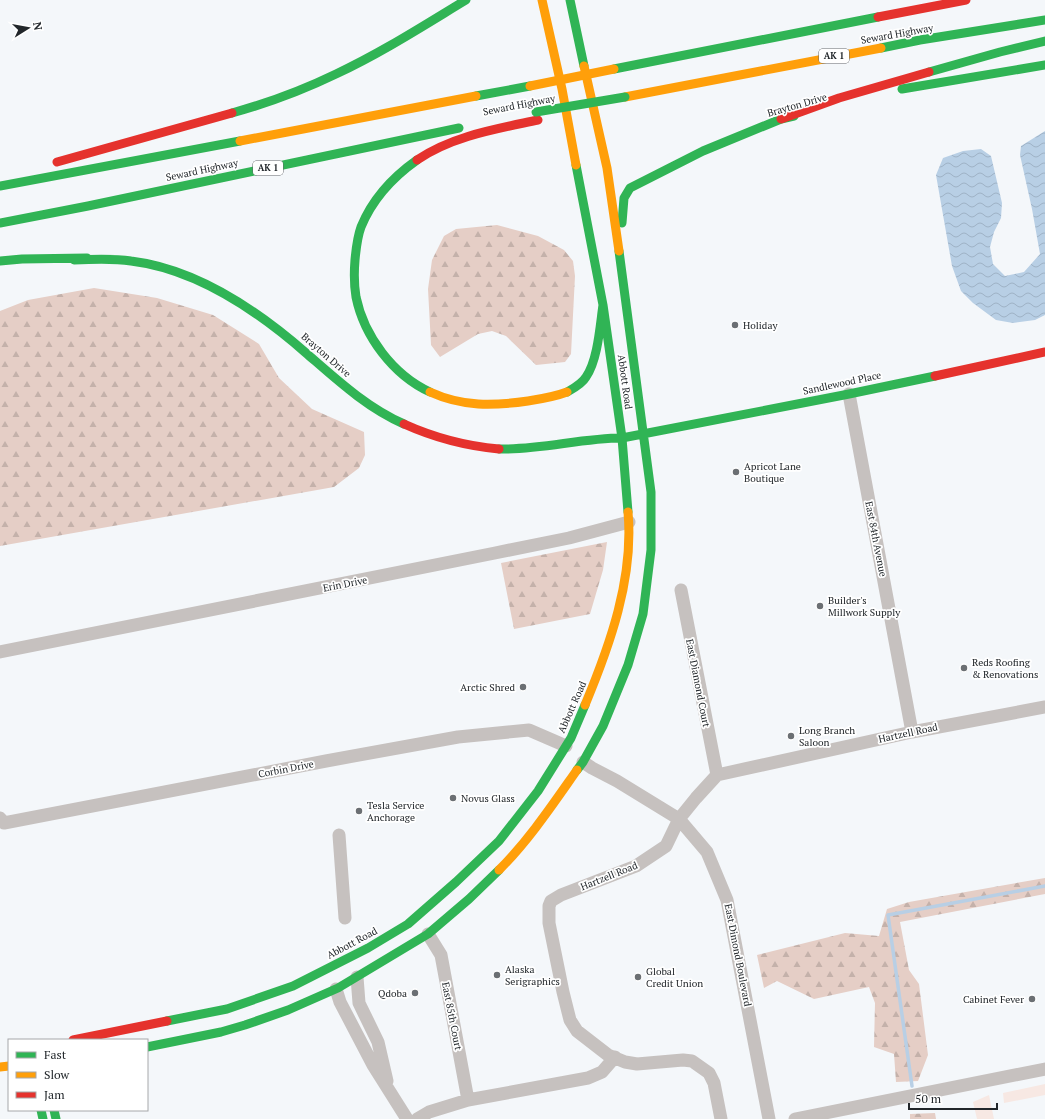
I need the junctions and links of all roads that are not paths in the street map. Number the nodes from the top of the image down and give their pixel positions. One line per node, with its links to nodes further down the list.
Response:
1 (466, 0): 12 (main road)
2 (542, 0): 21 (main road, Abbott Road)
3 (570, 0): 17 (main road, Abbott Road)
4 (966, 0): 15 (main road, Seward Highway, bridge)
5 (1045, 20): 8 (main road, Seward Highway / AK 1, bridge)
6 (1045, 41): 9 (main road)
7 (1045, 65): 9 (main road, Brayton Drive)
8 (537, 116): 10 (main road, Seward Highway / AK 1); 21 (main road)
9 (781, 119): 17 (main road, Brayton Drive)
10 (482, 123)
11 (466, 127): 16 (main road, Seward Highway / AK 1)
12 (45, 166)
13 (15, 174): 14 (main road)
14 (0, 179)
15 (0, 186)
16 (0, 223)
17 (619, 252): 24 (main road, Abbott Road)
18 (86, 258): 19 (main road); 20 (main road, Brayton Drive); 25 (main road, Brayton Drive)
19 (0, 261)
20 (9, 269)
21 (603, 305): 25 (main road, Abbott Road)
22 (1045, 352): 23 (main road, Sandlewood Place)
23 (848, 394): 24 (main road, Sandlewood Place); 30 (street, East 84th Avenue)
24 (644, 434): 25 (main road, Brayton Drive); 31 (main road, Abbott Road)
25 (622, 438): 26 (main road, Abbott Road)
26 (629, 522): 28 (street, Erin Drive); 31 (main road, Abbott Road)
27 (681, 590): 32 (street, East Diamond Court)
28 (0, 652)
29 (1045, 707): 30 (street, Hartzell Road)
30 (912, 732): 32 (street, Hartzell Road)
31 (574, 754): 33 (street, East Dimond Boulevard); 34 (street, Corbin Drive); 37 (main road, Abbott Road); 38 (main road, Abbott Road)
32 (717, 775): 33 (street, Hartzell Road)
33 (679, 819): 44 (street, Hartzell Road); 51 (street, East Dimond Boulevard)
34 (2, 820)
35 (339, 835): 36 (street)
36 (345, 918)
37 (408, 924): 39 (main road); 42 (main road, Abbott Road)
38 (428, 934): 40 (main road, Abbott Road); 47 (street, East 85th Court)
39 (389, 946)
40 (353, 974): 41 (main road); 46 (street)
41 (337, 988): 43 (main road); 46 (street)
42 (78, 1039)
43 (148, 1047)
44 (615, 1057): 47 (street); 50 (street, Hartzell Road)
45 (1045, 1069): 52 (street)
46 (389, 1091): 48 (street)
47 (468, 1100): 49 (street)
48 (407, 1119)
49 (417, 1119)
50 (720, 1119)
51 (769, 1119)
52 (795, 1119)

